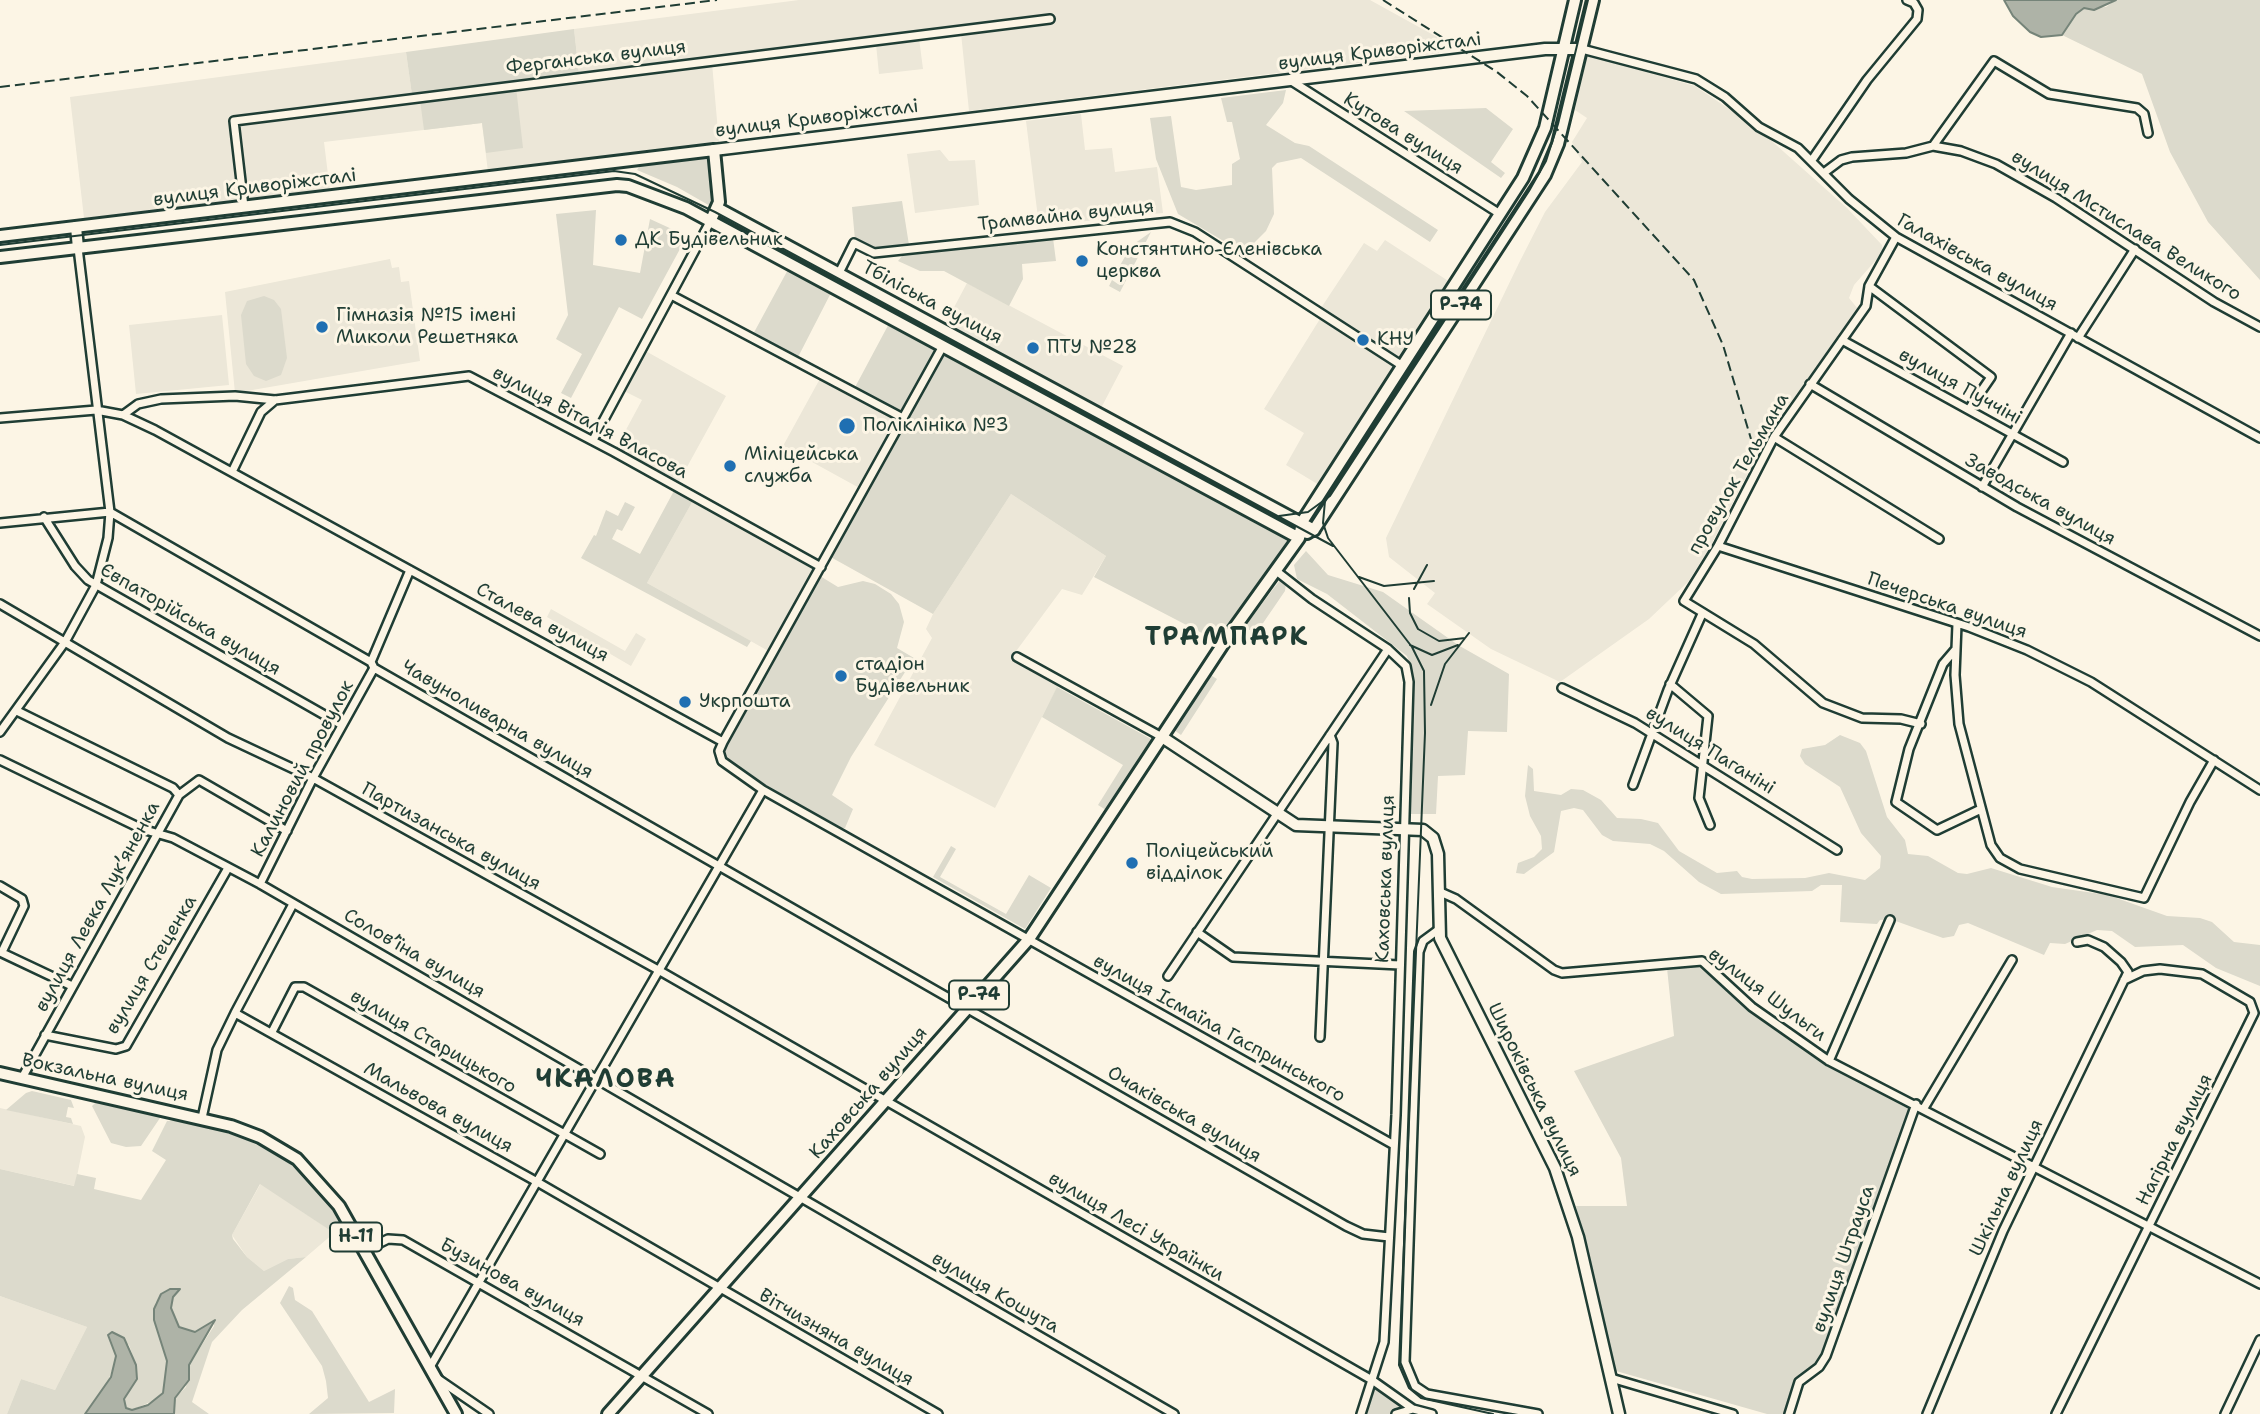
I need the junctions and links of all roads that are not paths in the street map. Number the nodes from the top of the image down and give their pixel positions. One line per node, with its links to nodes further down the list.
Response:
1 (1575, 0): 5 (main road, Р-74)
2 (1593, 0): 6 (main road, Р-74)
3 (1907, 0): 11 (street)
4 (1050, 19): 13 (street, Ферганська вулиця)
5 (1564, 47): 6 (main road, вулиця Криворіжсталі); 7 (main road, вулиця Криворіжсталі); 15 (main road, Р-74)
6 (1582, 49): 11 (street, Галахівська вулиця); 49 (main road, Р-74)
7 (1290, 80): 10 (main road, вулиця Криворіжсталі); 15 (street, Кутова вулиця)
8 (2148, 133): 9 (street)
9 (1933, 146): 12 (street, вулиця Мстислава Великого); 21 (street, вулиця Мстислава Великого)
10 (714, 150): 13 (main road, вулиця Криворіжсталі); 14 (main road)
11 (1812, 160): 12 (street, Галахівська вулиця)
12 (1825, 172): 19 (street, Галахівська вулиця)
13 (244, 207): 17 (main road, вулиця Криворіжсталі)
14 (718, 208): 16 (main road); 23 (main road, Тбіліська вулиця)
15 (1500, 214): 30 (main road, Р-74)
16 (710, 222): 20 (main road, вулиця Криворіжсталі); 25 (street); 29 (main road, Тбіліська вулиця)
17 (76, 227): 18 (main road, вулиця Криворіжсталі); 20 (main road)
18 (0, 236)
19 (1896, 237): 24 (street, провулок Тельмана); 27 (street, Галахівська вулиця)
20 (78, 248): 22 (main road, вулиця Криворіжсталі); 34 (street)
21 (2135, 249): 26 (street, вулиця Мстислава Великого); 27 (street)
22 (0, 257)
23 (839, 273): 30 (street, Трамвайна вулиця); 47 (main road, Тбіліська вулиця)
24 (1869, 286): 28 (street, провулок Тельмана); 33 (street)
25 (671, 295): 37 (street); 41 (street)
26 (2260, 327)
27 (2074, 335): 38 (street); 40 (street, Галахівська вулиця)
28 (1842, 340): 31 (street, провулок Тельмана); 33 (street, вулиця Пуччіні)
29 (943, 346): 37 (street); 50 (main road, Тбіліська вулиця)
30 (1401, 365): 47 (main road, Р-74)
31 (1810, 384): 39 (street, провулок Тельмана); 44 (street, Заводська вулиця)
32 (275, 400): 35 (street, вулиця Віталія Власова); 41 (street, вулиця Віталія Власова); 43 (street)
33 (1969, 409): 38 (street, вулиця Пуччіні)
34 (96, 410): 35 (street, Сталева вулиця); 36 (street, Сталева вулиця); 45 (street)
35 (123, 415): 43 (street, Сталева вулиця)
36 (0, 418)
37 (903, 418): 53 (street)
38 (2012, 434): 42 (street, вулиця Пуччіні); 44 (street)
39 (1774, 437): 51 (street); 52 (street, провулок Тельмана)
40 (2260, 438)
41 (593, 440): 53 (street, вулиця Віталія Власова)
42 (2063, 462)
43 (232, 472): 54 (street, Сталева вулиця)
44 (1982, 487): 60 (street, Заводська вулиця)
45 (110, 512): 46 (street); 56 (street); 65 (street, Чавуноливарна вулиця)
46 (44, 517): 48 (street); 56 (street, Євпаторійська вулиця)
47 (1302, 522): 49 (main road, Тбіліська вулиця); 50 (main road, Р-74)
48 (0, 523)
49 (1314, 530): 50 (main road, Р-74)
50 (1299, 538): 55 (main road, Каховська вулиця / Р-74)
51 (1939, 539)
52 (1718, 546): 58 (street, провулок Тельмана); 59 (street, Печерська вулиця)
53 (821, 567): 75 (street)
54 (410, 570): 65 (street, Калиновий провулок); 75 (street, Сталева вулиця)
55 (1275, 570): 62 (street, Каховська вулиця); 74 (main road, Каховська вулиця / Р-74)
56 (96, 585): 61 (street); 70 (street, Євпаторійська вулиця)
57 (0, 604): 61 (street, Партизанська вулиця)
58 (1702, 614): 66 (street); 69 (street)
59 (1957, 624): 63 (street); 77 (street, Печерська вулиця)
60 (2260, 636)
61 (65, 642): 68 (street); 79 (street, Партизанська вулиця)
62 (1388, 649): 73 (street); 88 (street, Каховська вулиця)
63 (1955, 650): 69 (street); 84 (street)
64 (1017, 657): 74 (street)
65 (373, 665): 70 (street, Калиновий провулок); 92 (street, Чавуноливарна вулиця)
66 (1670, 684): 72 (street); 78 (street)
67 (1562, 688): 72 (street, вулиця Паганіні)
68 (18, 712): 71 (street); 83 (street)
69 (1921, 724): 84 (street)
70 (342, 725): 79 (street, Калиновий провулок)
71 (0, 732)
72 (1651, 732): 78 (street, вулиця Паганіні); 80 (street)
73 (1330, 735): 85 (street); 87 (street)
74 (1162, 737): 85 (main road); 101 (main road, Каховська вулиця / Р-74)
75 (723, 742): 81 (street)
76 (0, 760): 90 (street, Соловʼїна вулиця)
77 (2214, 760): 82 (street, Печерська вулиця); 84 (street)
78 (1703, 763): 86 (street); 91 (street, вулиця Паганіні)
79 (313, 778): 89 (street, Калиновий провулок); 107 (street, Партизанська вулиця)
80 (1633, 785)
81 (763, 790): 92 (street); 101 (street)
82 (2260, 790)
83 (178, 795): 89 (street); 90 (street, вулиця Левка Лукʼяненка)
84 (1981, 809)
85 (1278, 814): 87 (main road); 100 (street)
86 (1710, 825)
87 (1328, 826): 88 (main road); 105 (street)
88 (1406, 829): 96 (main road, Широківська вулиця); 106 (street, Каховська вулиця)
89 (287, 831): 94 (street, Калиновий провулок)
90 (157, 834): 93 (street, Соловʼїна вулиця); 110 (street, вулиця Левка Лукʼяненка)
91 (1838, 850)
92 (722, 865): 107 (street); 111 (street, Чавуноливарна вулиця)
93 (228, 868): 94 (street, Соловʼїна вулиця); 114 (street, вулиця Стеценка)
94 (260, 884): 97 (street, Соловʼїна вулиця)
95 (0, 886): 103 (street)
96 (1438, 891): 99 (main road, Широківська вулиця); 116 (street, вулиця Шульги)
97 (293, 904): 112 (street); 119 (street, Соловʼїна вулиця)
98 (1890, 920): 116 (street)
99 (1438, 930): 140 (main road, Широківська вулиця); 152 (street)
100 (1197, 932): 105 (street); 108 (street)
101 (1030, 939): 111 (main road, Каховська вулиця / Р-74); 125 (street, вулиця Ісмаїла Гаспринського)
102 (2077, 942): 109 (street, Шкільна вулиця)
103 (1, 952): 110 (street)
104 (2012, 960): 122 (street)
105 (1323, 961): 106 (street); 115 (street)
106 (1400, 965): 125 (street, Каховська вулиця)
107 (660, 971): 119 (street); 120 (street, Партизанська вулиця)
108 (1168, 976)
109 (2124, 980): 127 (street, Шкільна вулиця); 130 (street, Нагірна вулиця)
110 (72, 986): 114 (street, вулиця Левка Лукʼяненка)
111 (968, 1007): 120 (main road, Каховська вулиця / Р-74); 131 (street, Очаківська вулиця)
112 (235, 1013): 113 (street, Мальвова вулиця); 123 (street)
113 (272, 1032): 124 (street, вулиця Старицького); 128 (street, Мальвова вулиця)
114 (45, 1035): 118 (street, вулиця Левка Лукʼяненка)
115 (1320, 1037)
116 (1829, 1061): 121 (street, вулиця Шульги)
117 (0, 1073): 118 (main road, Вокзальна вулиця / Н-11)
118 (22, 1078): 123 (main road, Вокзальна вулиця / Н-11)
119 (599, 1078): 124 (street); 129 (street, Соловʼїна вулиця)
120 (886, 1100): 129 (main road, Каховська вулиця / Р-74); 141 (street, вулиця Лесі Українки)
121 (1916, 1104): 122 (street, вулиця Шульги); 155 (street, вулиця Штрауса)
122 (1924, 1108): 127 (street, вулиця Шульги)
123 (202, 1118): 132 (main road, Н-11)
124 (565, 1135): 126 (street, вулиця Старицького); 128 (street)
125 (1394, 1145): 131 (street, Каховська вулиця)
126 (600, 1154)
127 (2034, 1165): 130 (street, вулиця Шульги); 156 (street, Шкільна вулиця)
128 (539, 1183): 133 (street); 135 (street, Мальвова вулиця)
129 (801, 1198): 135 (main road, Каховська вулиця / Р-74); 148 (street, вулиця Кошута)
130 (2149, 1227): 134 (street, вулиця Шульги); 157 (street, Нагірна вулиця)
131 (1389, 1237): 141 (street, Каховська вулиця)
132 (364, 1251): 133 (street, Бузинова вулиця); 137 (main road, Н-11)
133 (481, 1282): 137 (street); 138 (street, Бузинова вулиця)
134 (2260, 1284)
135 (719, 1289): 138 (main road, Каховська вулиця / Р-74); 147 (street, Вітчизняна вулиця)
136 (2260, 1340): 158 (street)
137 (430, 1367): 139 (main road, Н-11)
138 (643, 1374): 145 (main road, Каховська вулиця / Р-74); 146 (street, Бузинова вулиця)
139 (437, 1378): 143 (main road, Н-11); 144 (street)
140 (1611, 1378): 153 (main road, Широківська вулиця); 154 (street)
141 (1372, 1380): 142 (street, вулиця Лесі Українки); 149 (street, Каховська вулиця)
142 (1413, 1409): 150 (street); 151 (street)
143 (456, 1414)
144 (489, 1414)
145 (608, 1414)
146 (708, 1414)
147 (938, 1414)
148 (1174, 1414)
149 (1361, 1414)
150 (1396, 1414)
151 (1432, 1414)
152 (1538, 1414)
153 (1619, 1414)
154 (1733, 1414)
155 (1789, 1414)
156 (1927, 1414)
157 (2056, 1414)
158 (2225, 1414)

